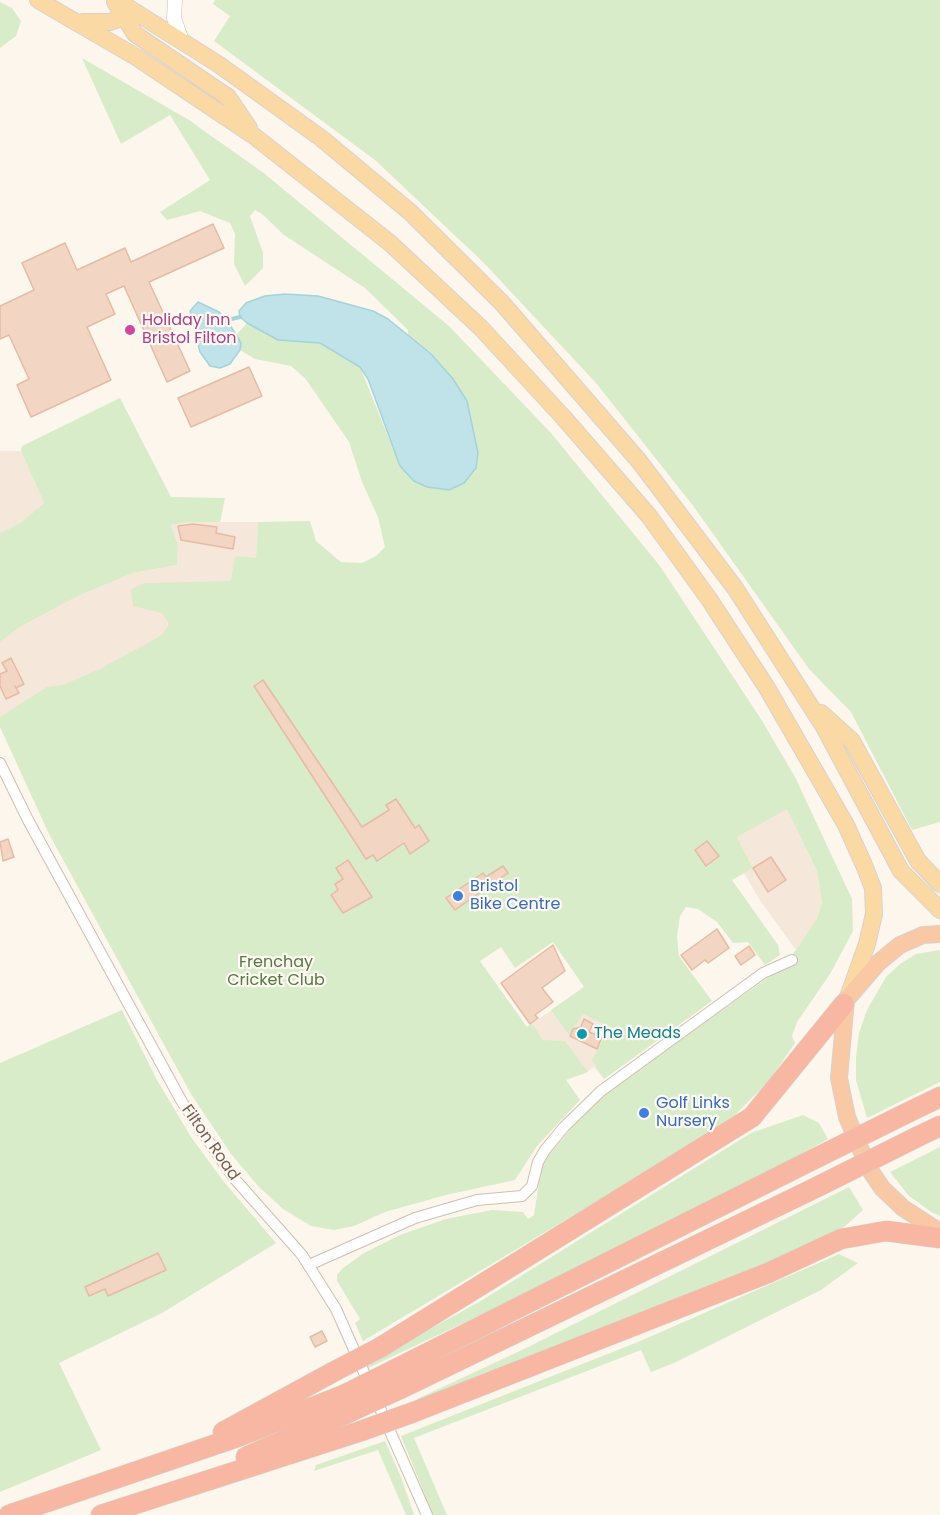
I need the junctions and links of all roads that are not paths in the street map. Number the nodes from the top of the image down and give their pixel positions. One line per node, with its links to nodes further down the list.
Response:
1 (38, 0): 5 (main road)
2 (115, 0): 4 (main road)
3 (175, 0): 6 (street)
4 (134, 10): 5 (main road); 6 (main road); 7 (main road)
5 (77, 21): 7 (main road)
6 (182, 41): 8 (main road)
7 (254, 136): 14 (main road)
8 (809, 702): 10 (main road); 11 (main road)
9 (0, 763): 18 (street, Filton Road)
10 (940, 884)
11 (940, 910)
12 (940, 934): 14 (highway)
13 (792, 960): 18 (street)
14 (845, 1002): 17 (highway); 21 (highway, bridge)
15 (940, 1097): 19 (highway, bridge)
16 (940, 1126): 19 (highway, bridge)
17 (939, 1232): 22 (highway, bridge)
18 (309, 1265): 25 (street, Filton Road)
19 (398, 1379): 20 (highway, bridge)
20 (349, 1402): 21 (highway); 22 (highway)
21 (184, 1455): 23 (highway)
22 (169, 1491): 24 (highway)
23 (9, 1515)
24 (101, 1515)
25 (427, 1515)

